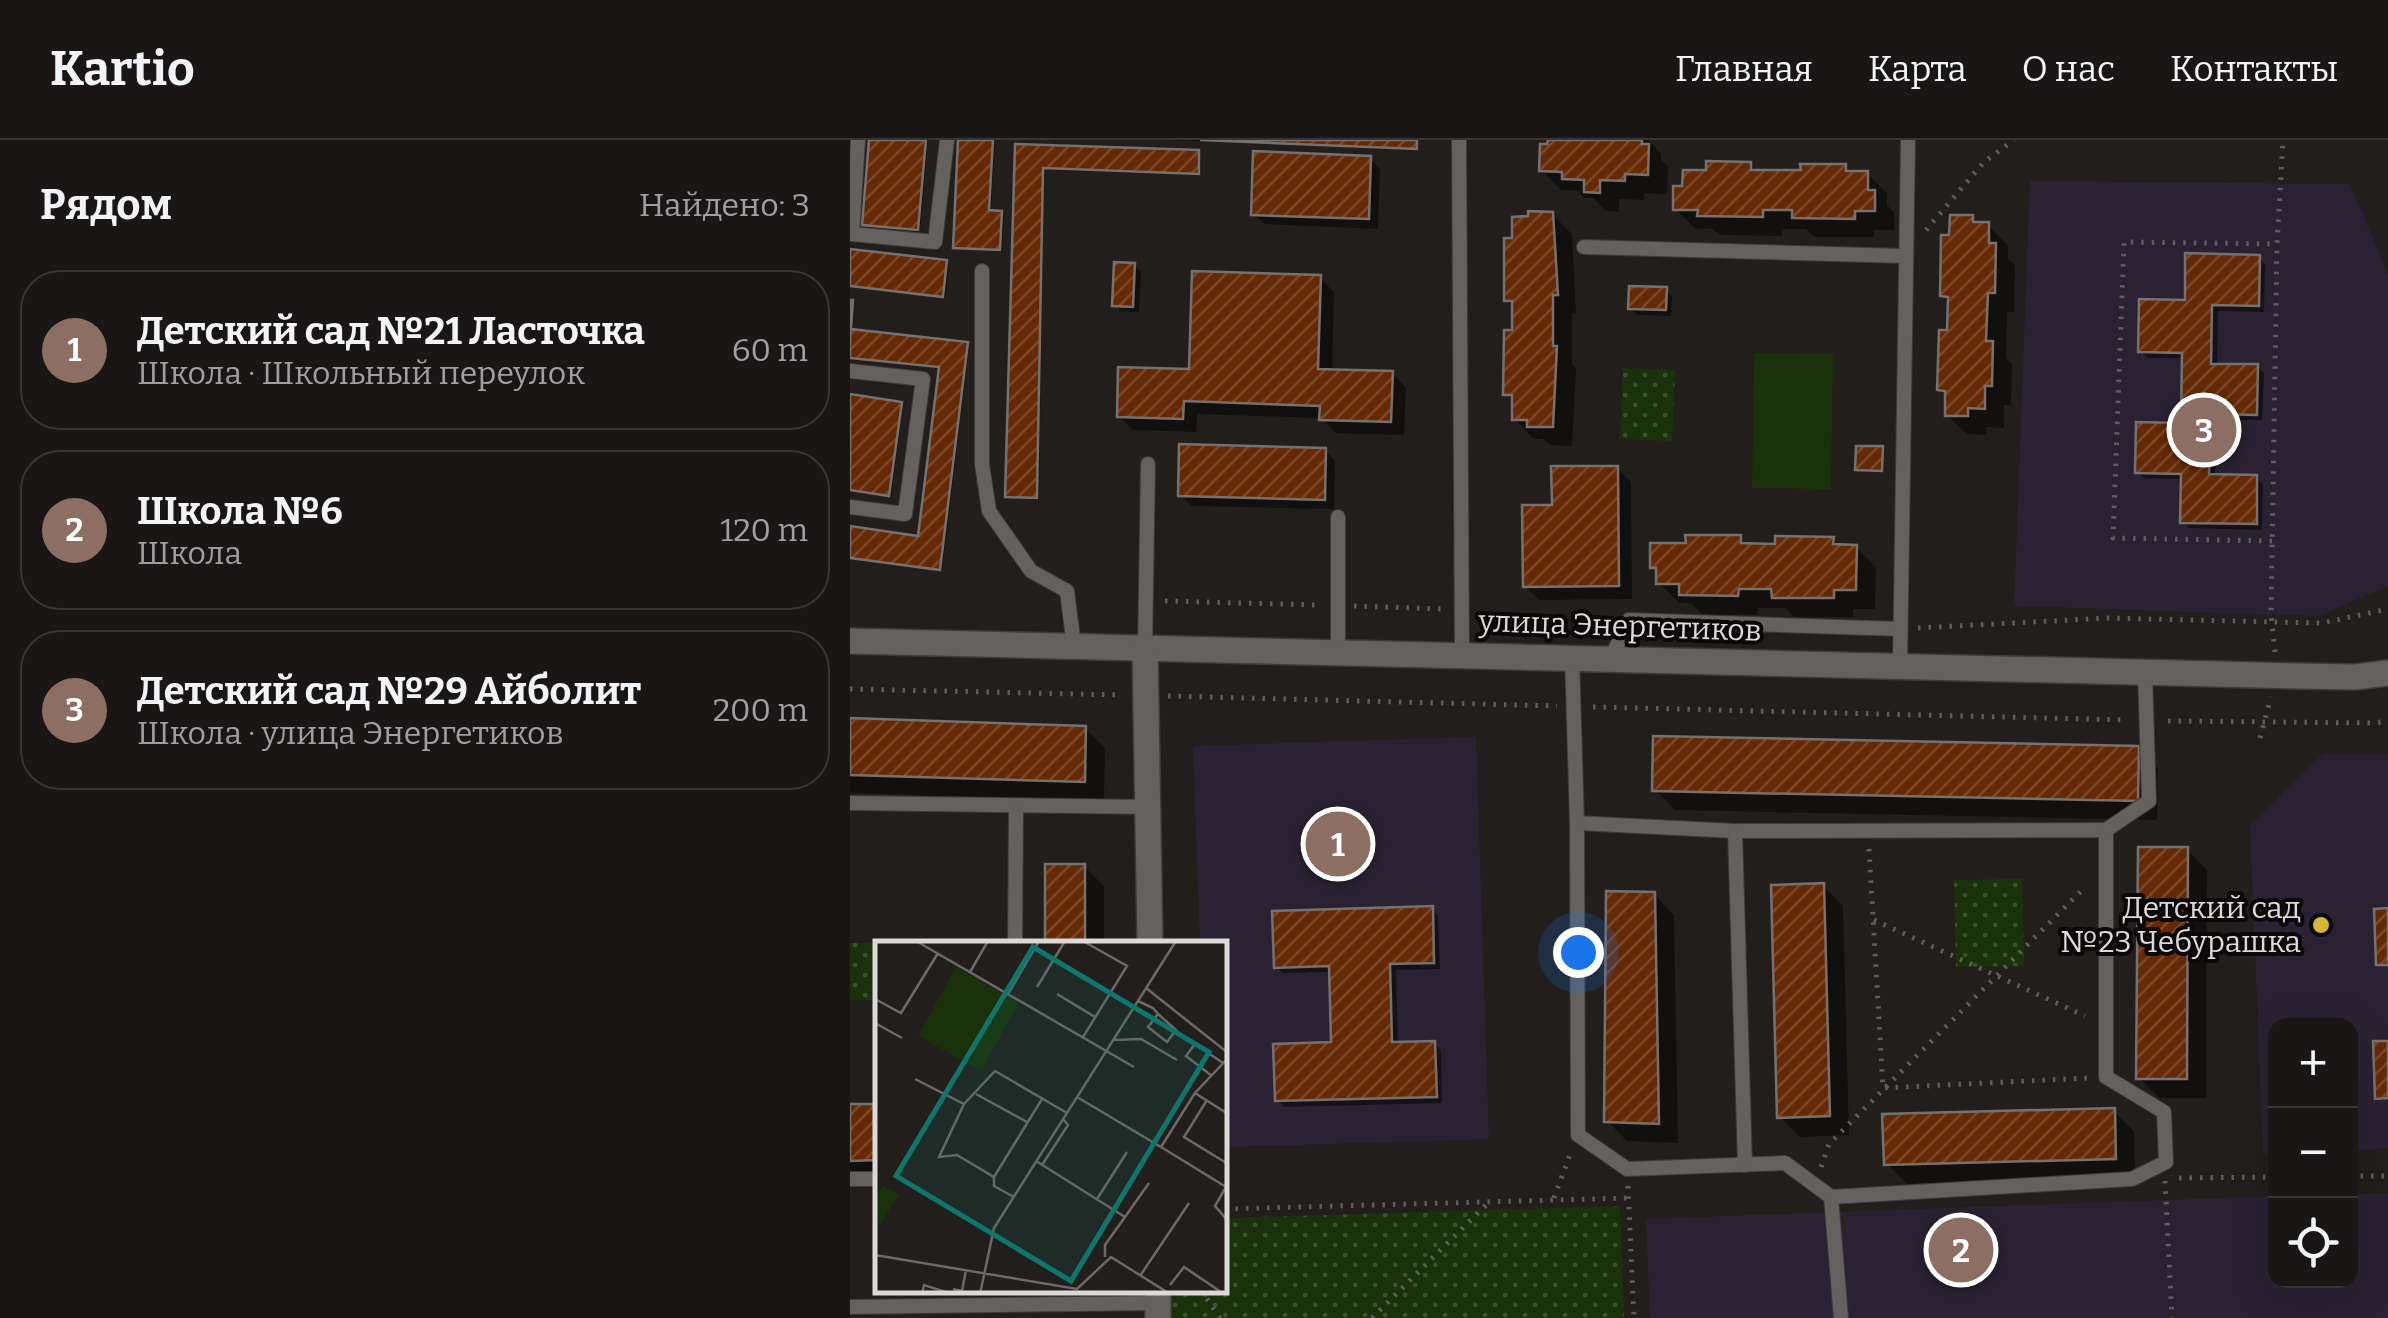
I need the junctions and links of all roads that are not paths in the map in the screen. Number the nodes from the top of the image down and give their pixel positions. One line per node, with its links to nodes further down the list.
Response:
1 (858, 140): 2 (lane)
2 (946, 140)
3 (1459, 140): 17 (lane)
4 (1908, 140): 6 (lane)
5 (1584, 246): 6 (lane)
6 (1904, 256): 12 (lane)
7 (982, 271): 14 (lane)
8 (850, 371): 10 (lane)
9 (1148, 464): 15 (lane)
10 (850, 507)
11 (1338, 517): 16 (lane)
12 (1900, 629): 19 (lane); 20 (lane)
13 (850, 641): 14 (street, улица Энергетиков)
14 (1074, 646): 15 (street, улица Энергетиков)
15 (1146, 649): 16 (street, улица Энергетиков); 25 (street)
16 (1338, 654): 17 (street, улица Энергетиков)
17 (1462, 654): 18 (street, улица Энергетиков)
18 (1572, 657): 19 (street, улица Энергетиков); 26 (lane)
19 (1611, 658): 20 (street, улица Энергетиков)
20 (1900, 667): 21 (street, улица Энергетиков)
21 (2145, 672): 22 (street, улица Энергетиков); 27 (lane)
22 (2388, 673)
23 (850, 804): 24 (lane)
24 (1016, 806): 25 (lane); 29 (lane)
25 (1148, 808): 30 (street)
26 (1577, 823): 28 (lane); 31 (lane)
27 (2106, 830): 28 (lane); 32 (lane)
28 (1734, 831): 31 (lane)
29 (1015, 941)
30 (1150, 941)
31 (1744, 1165): 32 (lane)
32 (1831, 1196): 35 (lane)
33 (1158, 1304): 34 (lane)
34 (850, 1307)
35 (1841, 1318)

